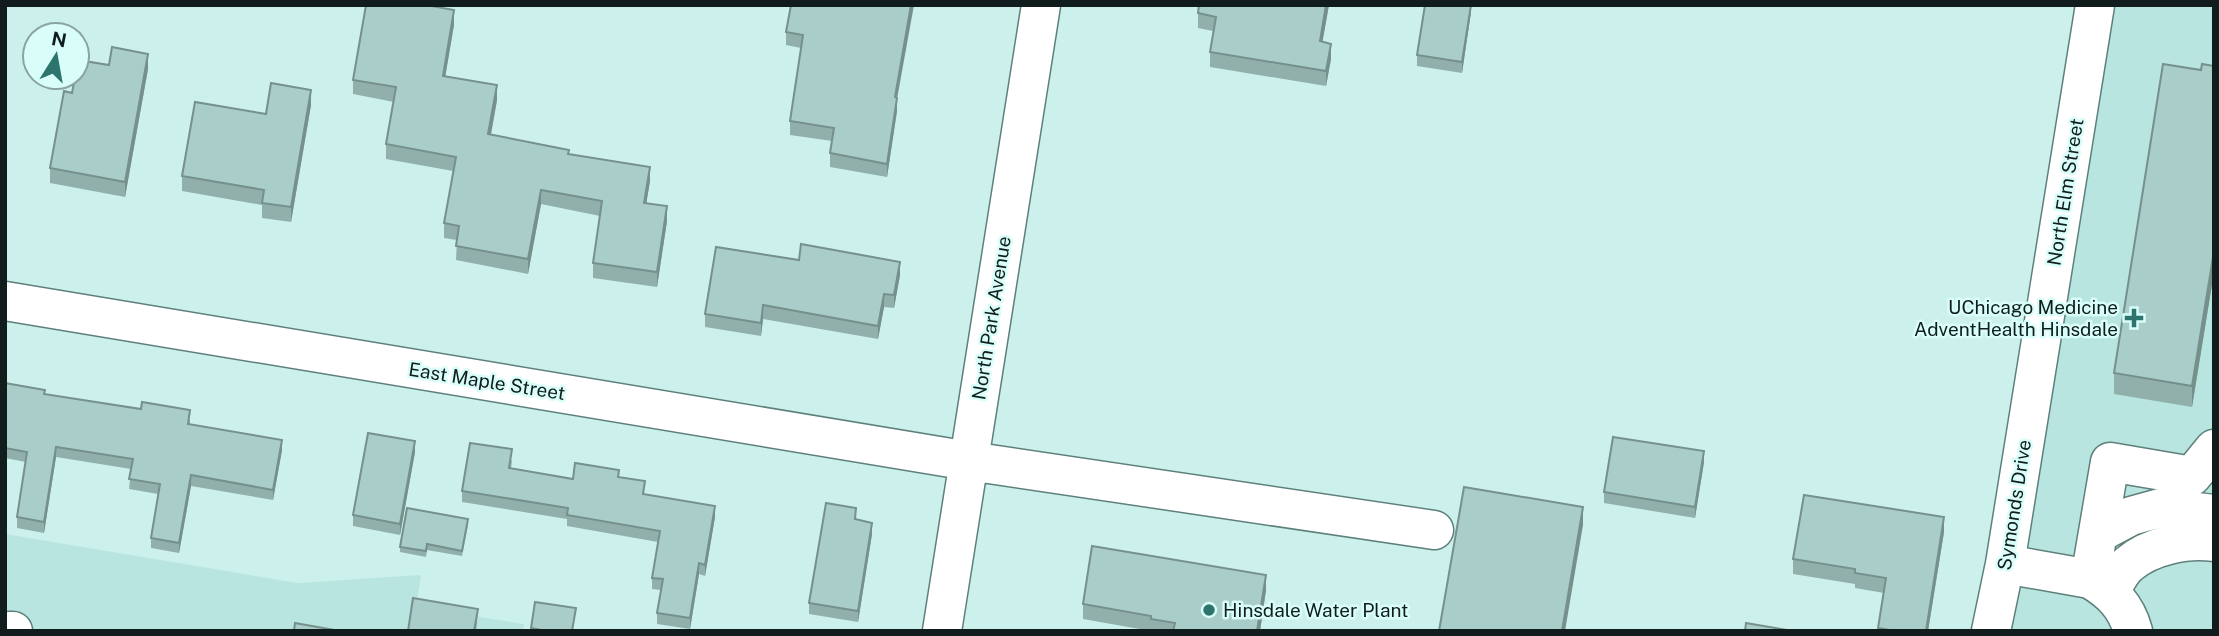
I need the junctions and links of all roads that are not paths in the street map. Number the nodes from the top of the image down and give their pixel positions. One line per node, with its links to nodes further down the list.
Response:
1 (1041, 5): 6 (street, North Park Avenue)
2 (2095, 5): 4 (street, North Elm Street)
3 (5, 301): 6 (street, East Maple Street)
4 (2034, 379): 11 (street, Symonds Drive)
5 (2214, 449): 9 (street)
6 (969, 461): 8 (street, East Maple Street); 13 (street, North Park Avenue)
7 (2214, 514): 9 (street)
8 (1434, 530)
9 (2099, 533): 12 (street)
10 (2214, 541): 12 (street)
11 (2004, 564): 12 (street); 14 (street, Symonds Drive)
12 (2100, 585): 15 (street)
13 (942, 631)
14 (1991, 631)
15 (2133, 631)

